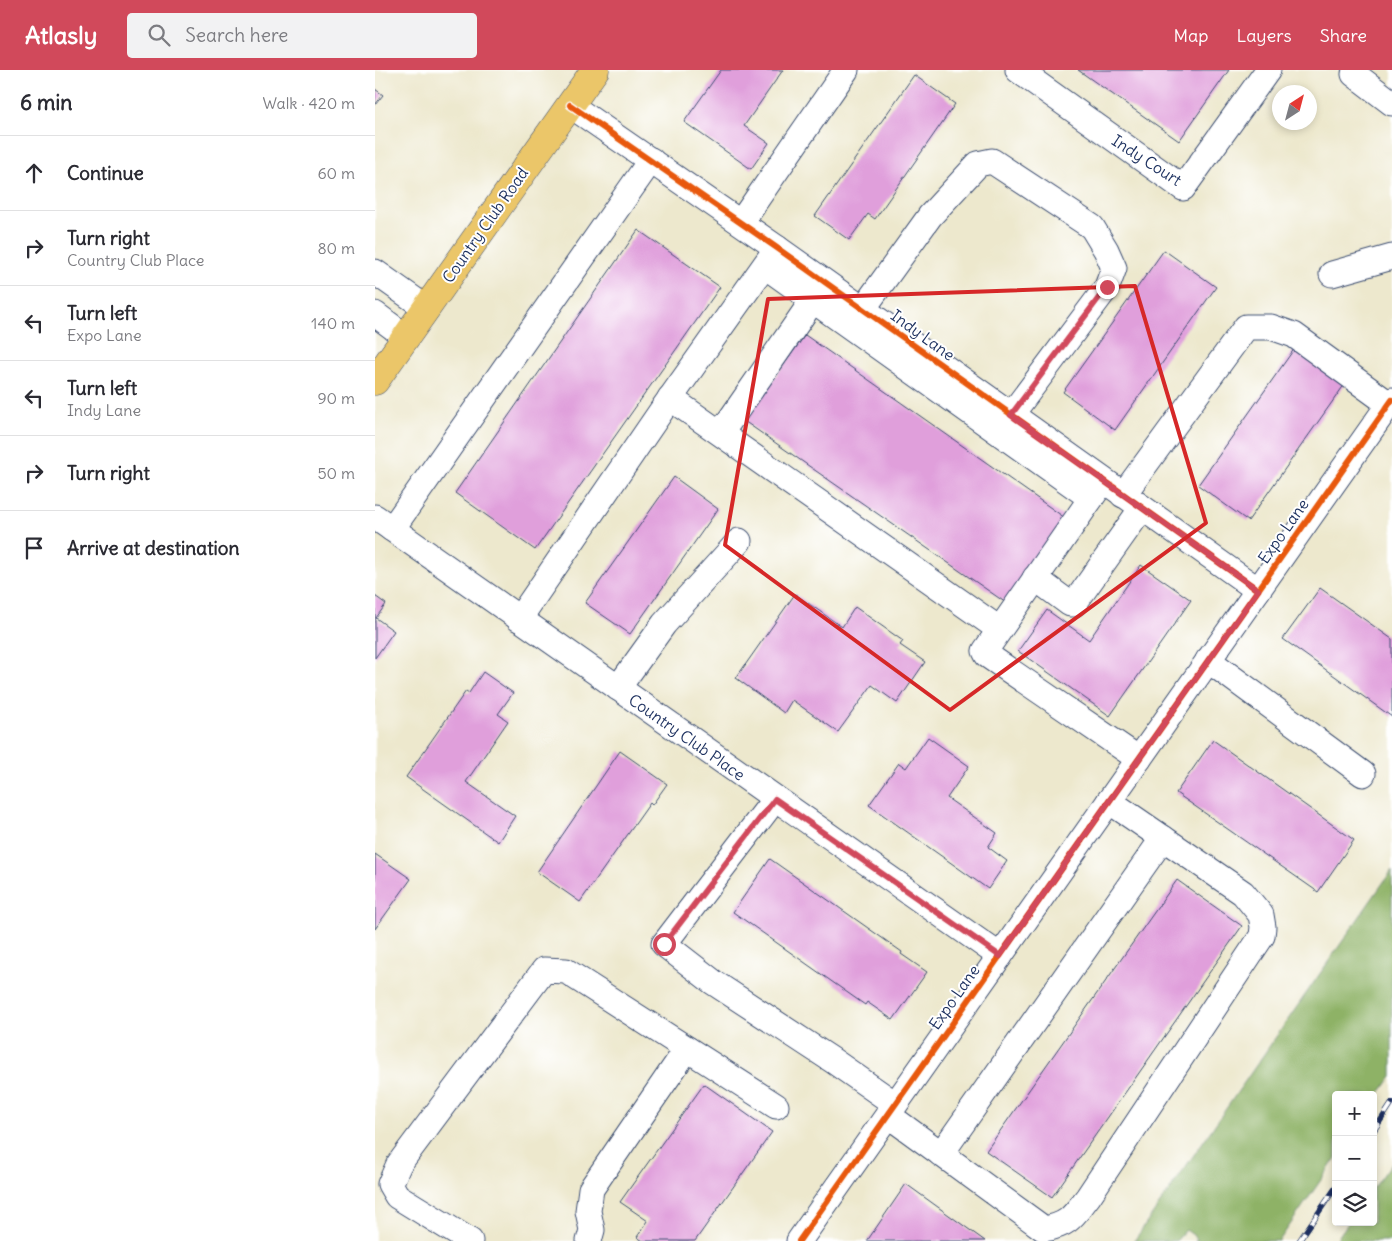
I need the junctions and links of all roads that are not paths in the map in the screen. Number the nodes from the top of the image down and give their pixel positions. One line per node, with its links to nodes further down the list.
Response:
1 (595, 70): 7 (main road, Country Club Road)
2 (846, 70): 9 (street)
3 (1018, 70): 4 (street, Indy Court)
4 (1268, 70)
5 (1354, 74): 6 (street)
6 (1392, 103)
7 (571, 105): 8 (street, Indy Lane); 15 (main road, Country Club Road)
8 (651, 160): 9 (street, Indy Lane); 25 (street)
9 (741, 222): 10 (street, Indy Lane)
10 (771, 257): 14 (street); 16 (street, Indy Lane); 20 (street)
11 (1392, 257): 13 (street)
12 (375, 272): 15 (street)
13 (1332, 274)
14 (813, 300): 23 (street); 24 (street)
15 (426, 308): 18 (main road, Country Club Road)
16 (863, 310): 22 (street, Indy Lane); 22 (street)
17 (375, 314): 18 (street)
18 (406, 337): 19 (main road, Country Club Road)
19 (375, 381)
20 (670, 398): 23 (street); 29 (street)
21 (1391, 402): 24 (street); 28 (street, Expo Lane)
22 (1011, 415): 24 (street, Indy Lane)
23 (721, 433): 30 (street)
24 (1115, 496): 27 (street); 27 (street); 28 (street, Indy Lane)
25 (384, 523): 29 (street, Country Club Place)
26 (739, 541): 32 (street)
27 (1035, 578): 30 (street)
28 (1258, 590): 31 (street, Expo Lane)
29 (519, 619): 32 (street, Country Club Place)
30 (999, 629): 33 (street)
31 (1209, 660): 33 (street, Expo Lane); 34 (street)
32 (618, 688): 35 (street, Country Club Place)
33 (1139, 759): 36 (street, Expo Lane)
34 (1363, 774)
35 (775, 799): 38 (street, Country Club Place); 41 (street)
36 (1109, 801): 37 (street); 38 (street, Expo Lane)
37 (1163, 838): 42 (street); 42 (street)
38 (1000, 956): 41 (street, Expo Lane)
39 (687, 1049): 40 (street); 43 (street); 44 (street)
40 (776, 1106)
41 (892, 1109): 42 (street); 45 (street, Expo Lane)
42 (941, 1154)
43 (470, 1241)
44 (589, 1241)
45 (799, 1241)

